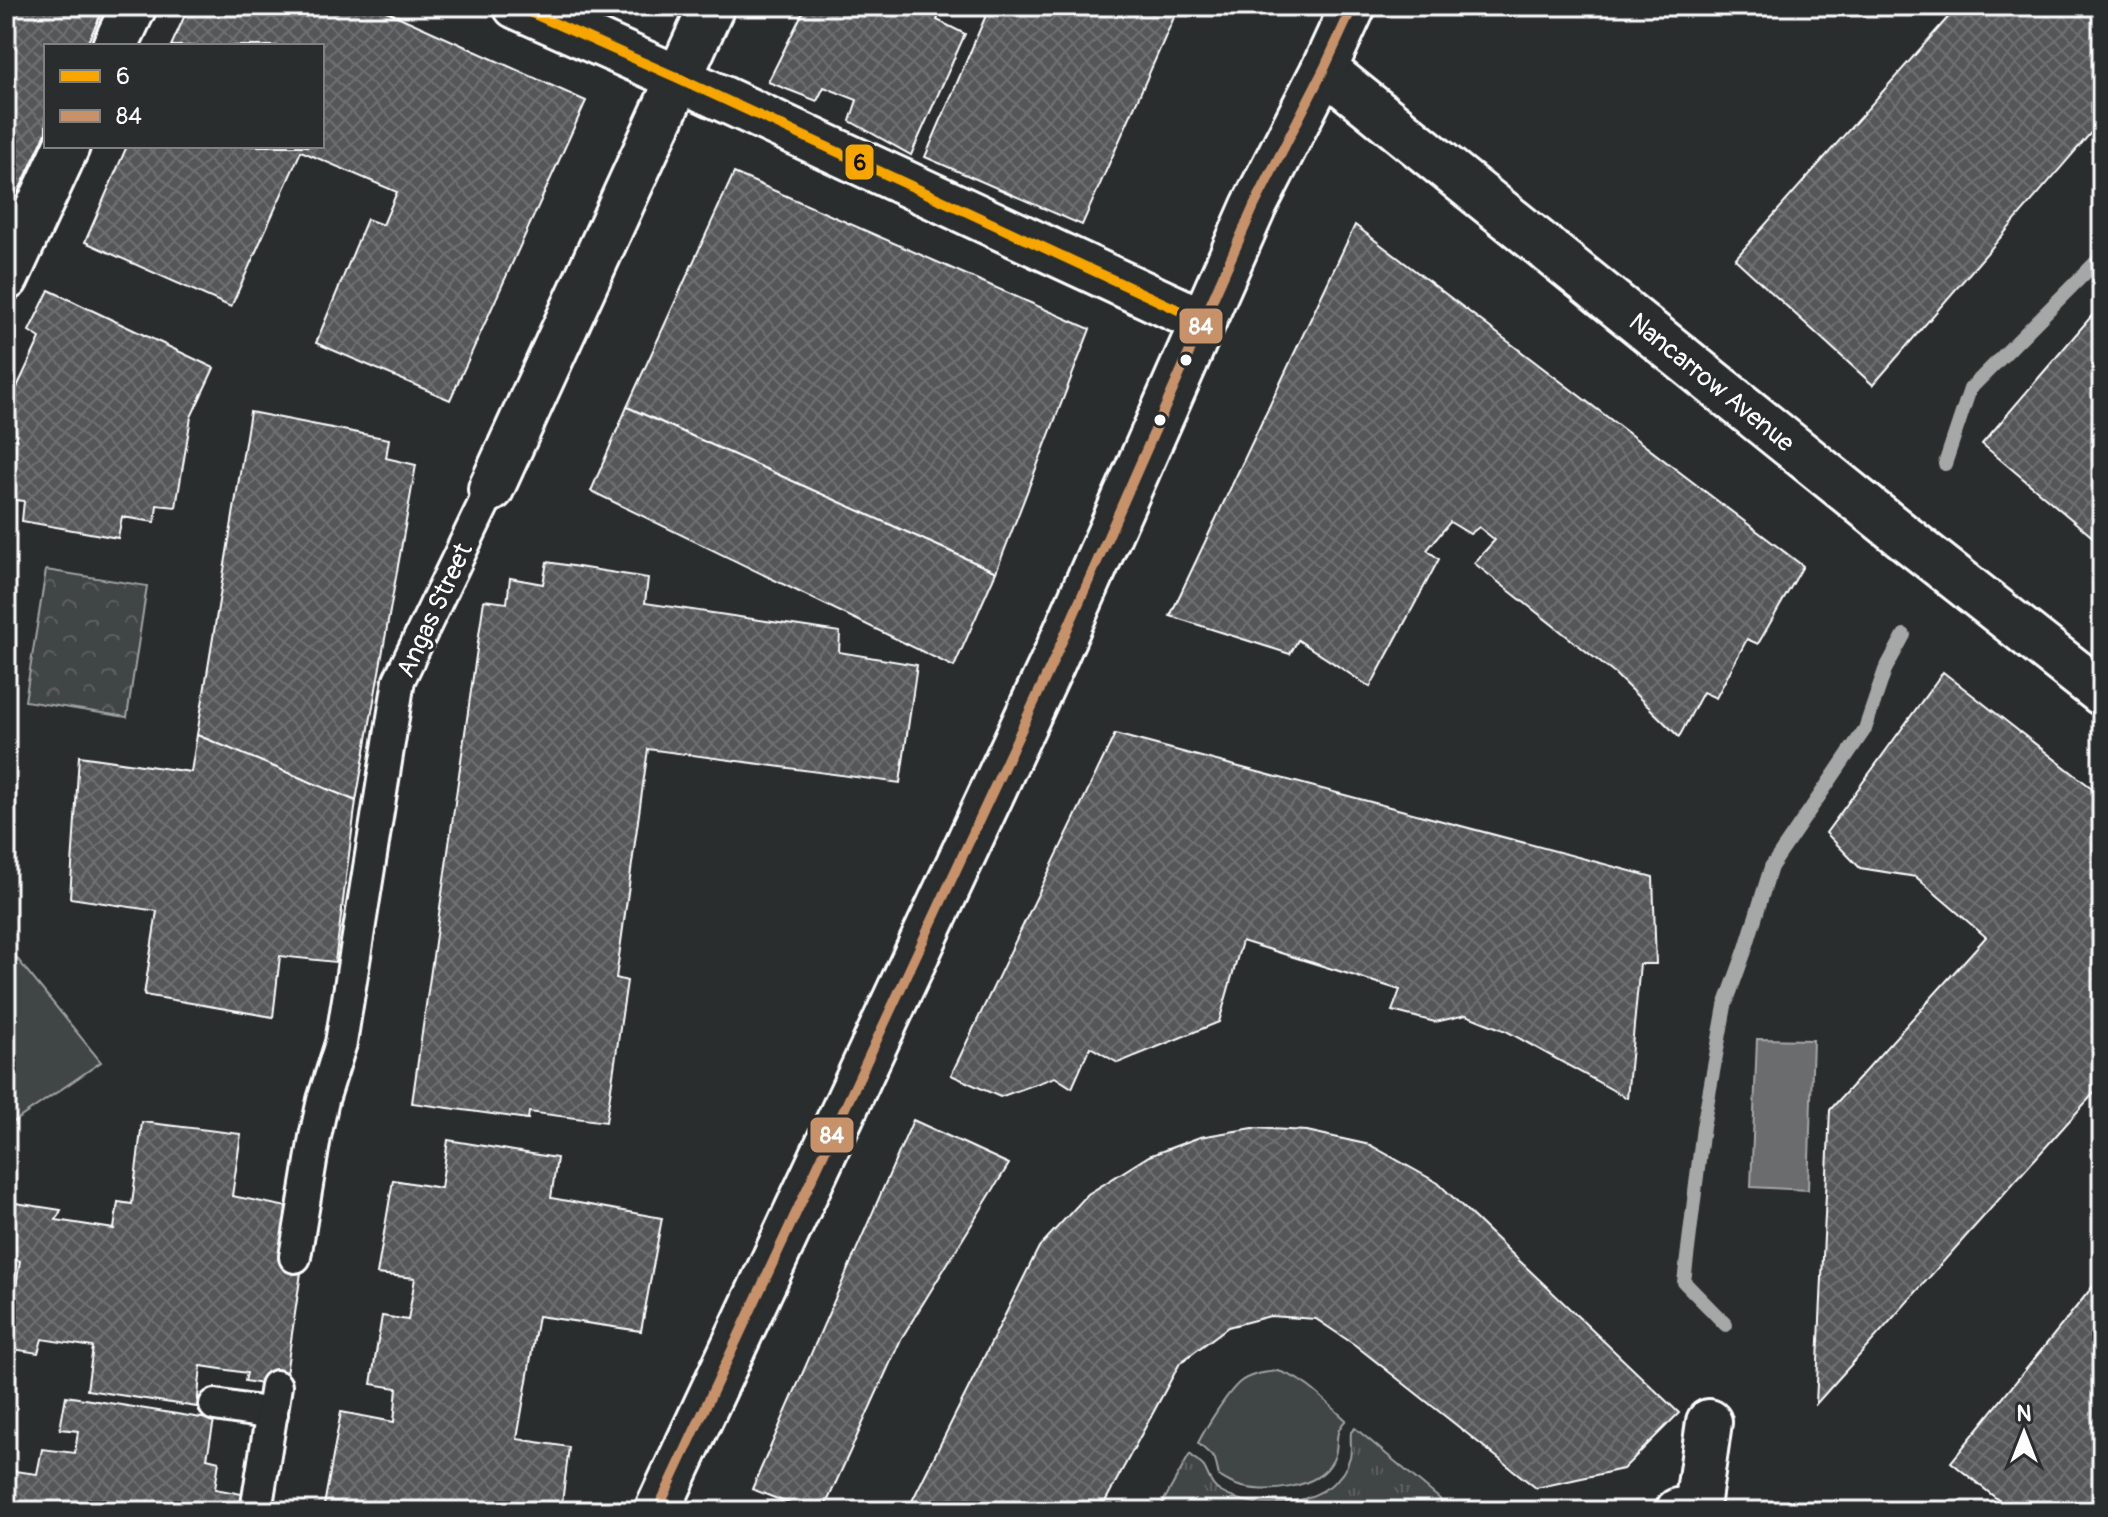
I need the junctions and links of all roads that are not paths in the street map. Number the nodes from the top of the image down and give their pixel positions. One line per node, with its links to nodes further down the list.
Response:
1 (134, 6): 5 (street)
2 (516, 6): 7 (street)
3 (712, 6): 7 (street, Angas Street)
4 (1353, 6): 6 (street)
5 (116, 44)
6 (1324, 69): 10 (street); 12 (street, Nancarrow Avenue)
7 (678, 78): 10 (street); 11 (street, Angas Street)
8 (66, 148): 9 (street)
9 (6, 278)
10 (1202, 321): 18 (street)
11 (491, 489): 13 (lane, Angas Street)
12 (2102, 693)
13 (295, 1257)
14 (215, 1405): 17 (lane)
15 (1709, 1422): 16 (street)
16 (1693, 1510)
17 (256, 1511)
18 (657, 1511)

